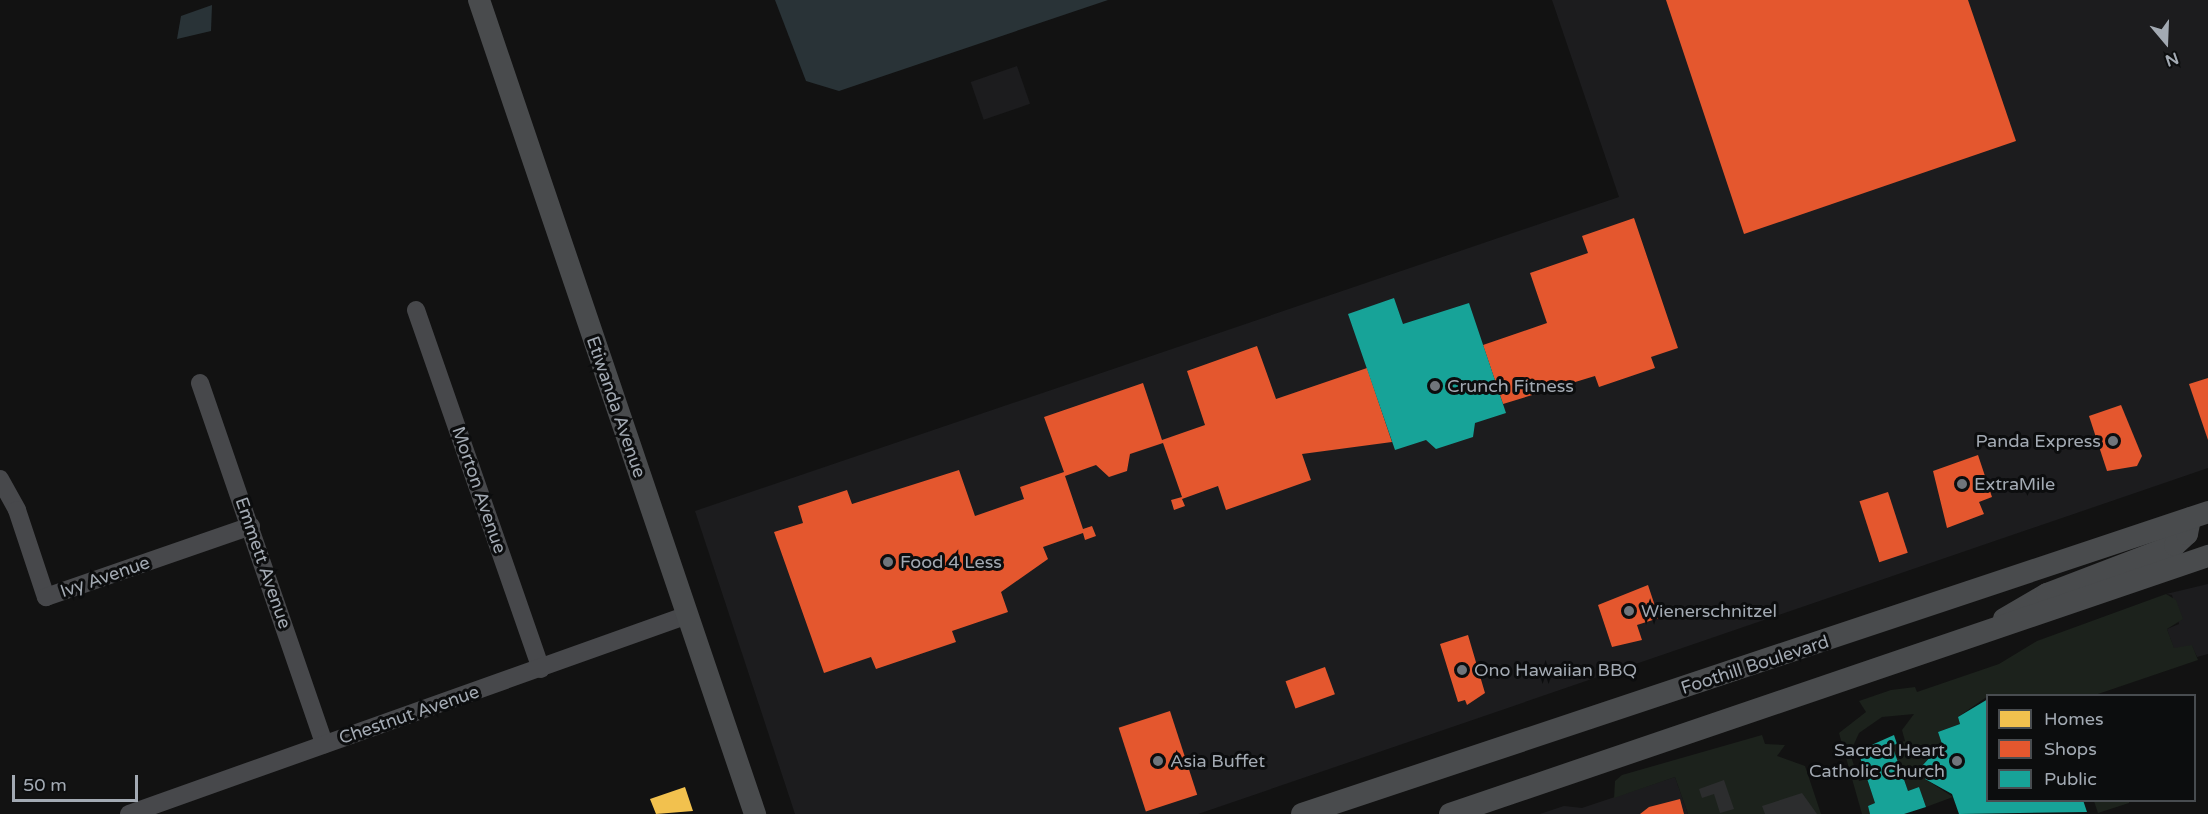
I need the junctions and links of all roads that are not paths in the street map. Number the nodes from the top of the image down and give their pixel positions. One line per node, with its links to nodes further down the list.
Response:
1 (479, 0): 8 (main road, Etiwanda Avenue)
2 (416, 310): 10 (street, Morton Avenue)
3 (200, 383): 6 (street, Emmett Avenue)
4 (0, 479): 6 (street, Ivy Avenue)
5 (2199, 515): 9 (main road); 14 (main road, Foothill Boulevard)
6 (251, 526): 11 (street, Emmett Avenue)
7 (2208, 556): 9 (main road)
8 (688, 615): 10 (street, Chestnut Avenue); 13 (main road, Etiwanda Avenue)
9 (1976, 639): 15 (main road)
10 (542, 669): 11 (street, Chestnut Avenue)
11 (324, 744): 12 (street, Chestnut Avenue)
12 (129, 814)
13 (755, 814)
14 (1302, 814)
15 (1450, 814)

